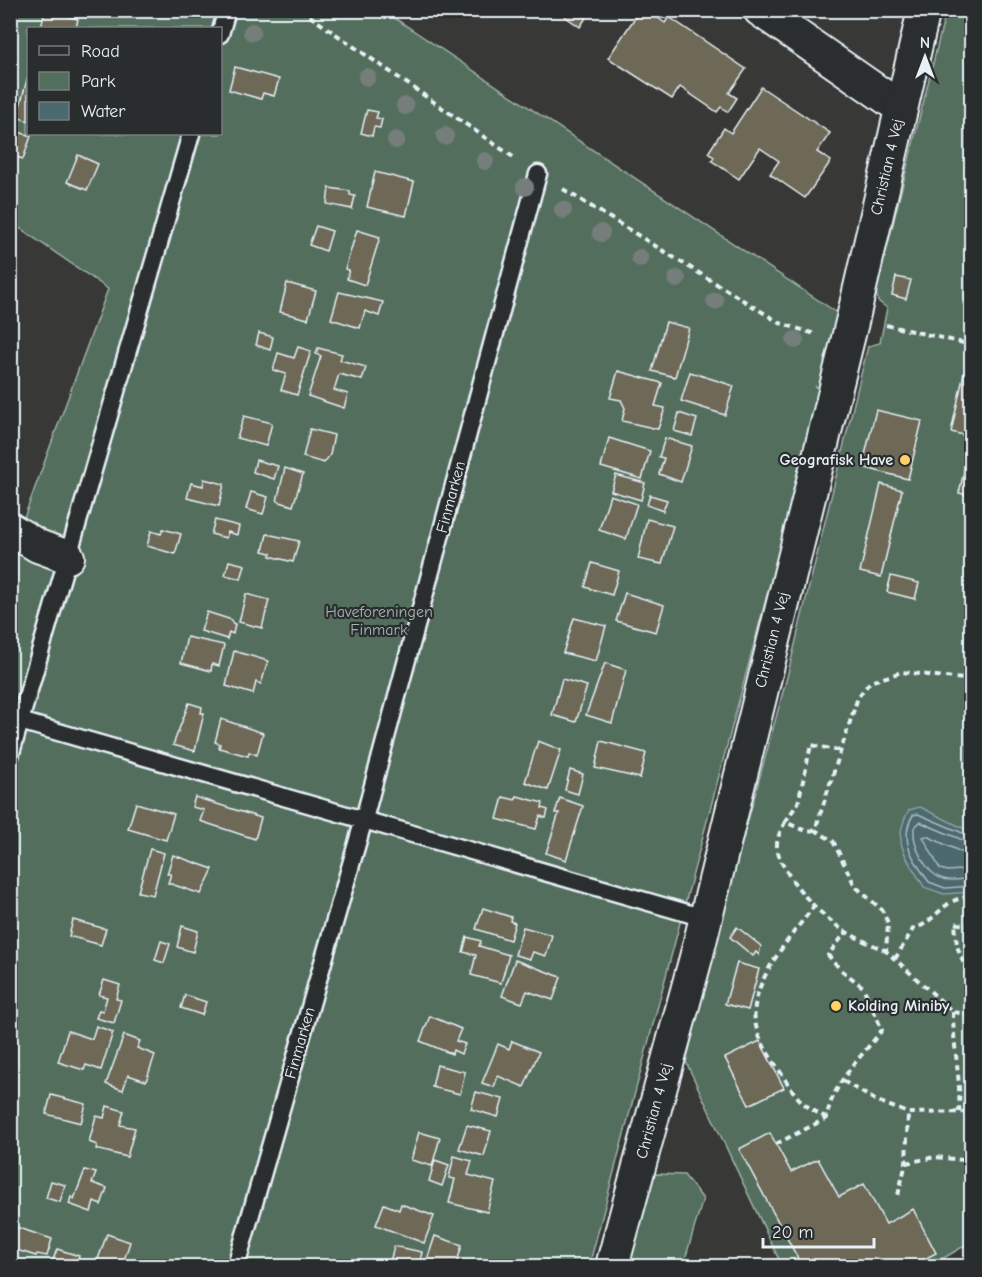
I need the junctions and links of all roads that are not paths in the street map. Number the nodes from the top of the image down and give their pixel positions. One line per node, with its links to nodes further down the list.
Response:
1 (227, 10): 4 (lane)
2 (760, 10): 5 (street)
3 (924, 10): 5 (street, Christian 4 Vej)
4 (222, 27)
5 (901, 108): 13 (street, Christian 4 Vej)
6 (191, 135): 9 (lane)
7 (537, 174): 12 (lane, Finmarken)
8 (10, 529): 9 (street)
9 (68, 557): 10 (lane)
10 (15, 719): 11 (lane); 12 (lane)
11 (10, 756)
12 (364, 819): 13 (lane); 14 (lane, Finmarken)
13 (705, 918): 15 (street, Christian 4 Vej)
14 (236, 1266)
15 (612, 1266)

